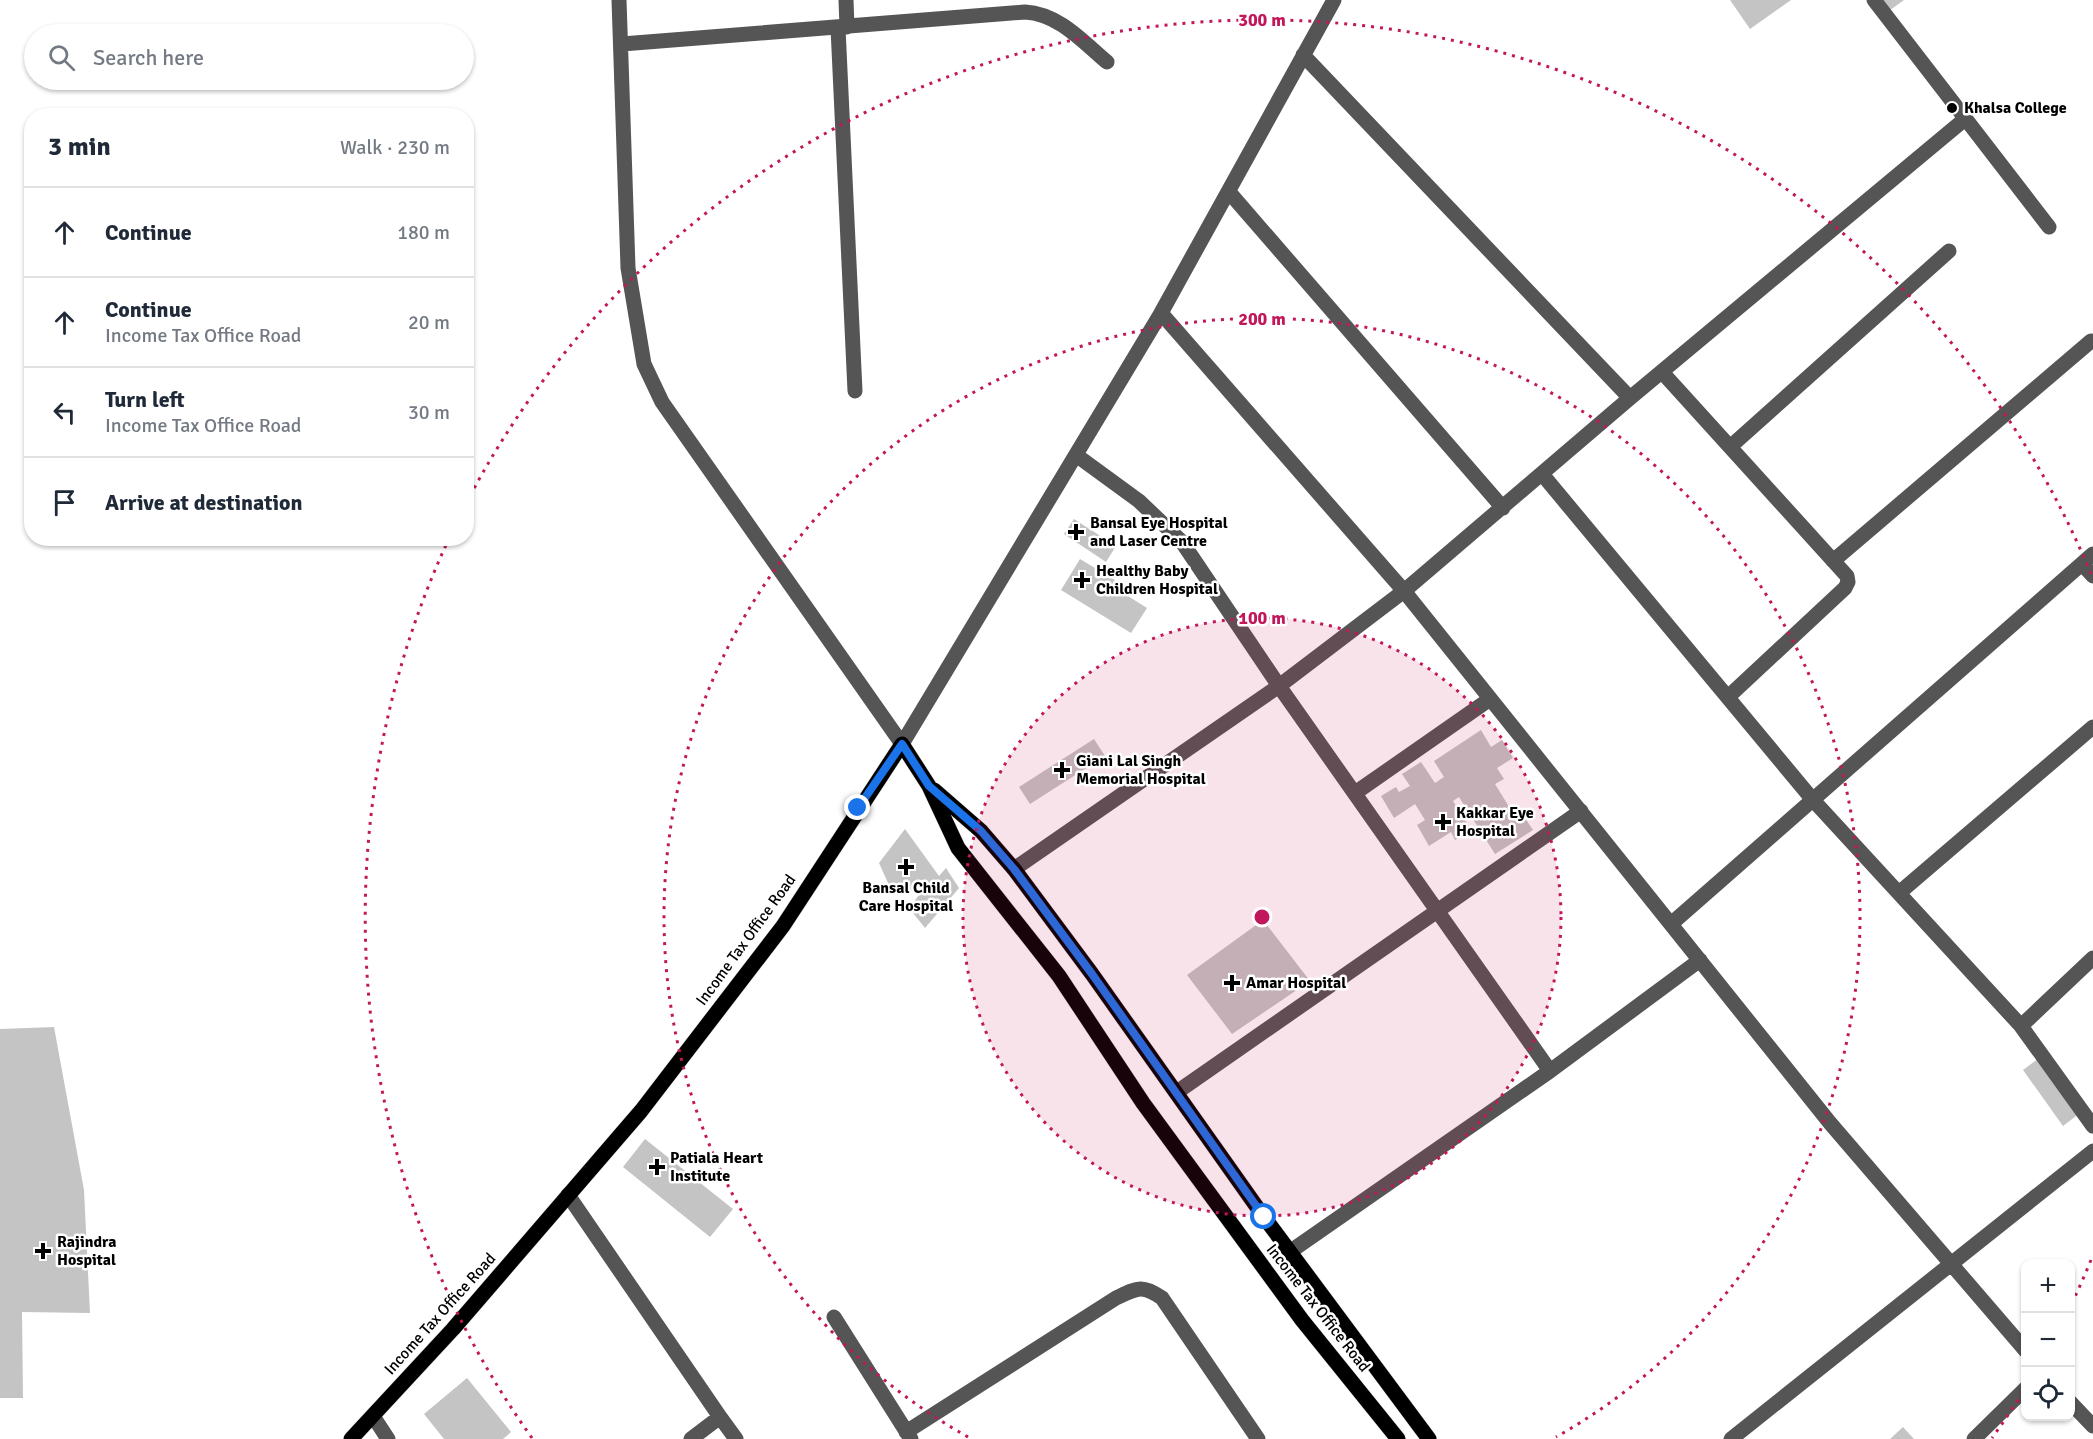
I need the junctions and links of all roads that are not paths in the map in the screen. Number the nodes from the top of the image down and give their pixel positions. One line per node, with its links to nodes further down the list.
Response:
1 (619, 0): 6 (street)
2 (846, 0): 5 (street)
3 (1334, 0): 7 (street)
4 (1874, 0): 9 (street)
5 (843, 28): 6 (street); 8 (street); 16 (street)
6 (622, 44): 30 (street)
7 (1302, 55): 10 (street); 17 (street)
8 (1107, 62)
9 (1965, 119): 11 (street); 15 (street)
10 (1229, 192): 13 (street); 21 (street)
11 (2049, 227)
12 (1949, 251): 18 (street)
13 (1161, 314): 19 (street); 25 (street)
14 (2091, 341): 23 (street)
15 (1662, 372): 17 (street); 18 (street)
16 (855, 391)
17 (1630, 398): 20 (street)
18 (1730, 447): 23 (street)
19 (1076, 455): 26 (street); 30 (street)
20 (1542, 474): 21 (street); 27 (street)
21 (1503, 508): 25 (street)
22 (2088, 559): 24 (street); 33 (street)
23 (1833, 561): 27 (street)
24 (2093, 576)
25 (1404, 591): 26 (street); 28 (street)
26 (1279, 686): 32 (street); 35 (street)
27 (1728, 697): 33 (street)
28 (1490, 699): 32 (street); 34 (street)
29 (2093, 728): 36 (street)
30 (902, 744): 31 (main road, Income Tax Office Road); 46 (main road, Income Tax Office Road)
31 (929, 786): 35 (main road); 57 (main road, Income Tax Office Road)
32 (1355, 794): 37 (street)
33 (1813, 800): 36 (street); 38 (street)
34 (1581, 811): 37 (street); 38 (street)
35 (1014, 869): 43 (main road)
36 (1899, 893): 41 (street)
37 (1437, 911): 42 (street); 43 (street)
38 (1671, 924): 40 (street)
39 (2093, 958): 41 (street)
40 (1700, 960): 42 (street); 48 (street)
41 (2021, 1026): 44 (street)
42 (1550, 1071): 47 (street)
43 (1177, 1092): 47 (main road)
44 (2093, 1126)
45 (2093, 1151): 48 (street)
46 (568, 1195): 53 (main road, Income Tax Office Road); 54 (street)
47 (1291, 1251): 63 (main road)
48 (1951, 1264): 50 (street); 64 (street)
49 (834, 1317): 56 (street)
50 (2021, 1346)
51 (2021, 1392): 65 (street)
52 (2075, 1407): 55 (street)
53 (373, 1416): 58 (main road, Income Tax Office Road); 59 (street)
54 (720, 1417): 60 (street); 61 (street)
55 (2093, 1426)
56 (908, 1435): 62 (street)
57 (1392, 1437)
58 (351, 1439)
59 (388, 1439)
60 (691, 1439)
61 (736, 1439)
62 (1258, 1439)
63 (1429, 1439)
64 (1731, 1439)
65 (1974, 1439)

